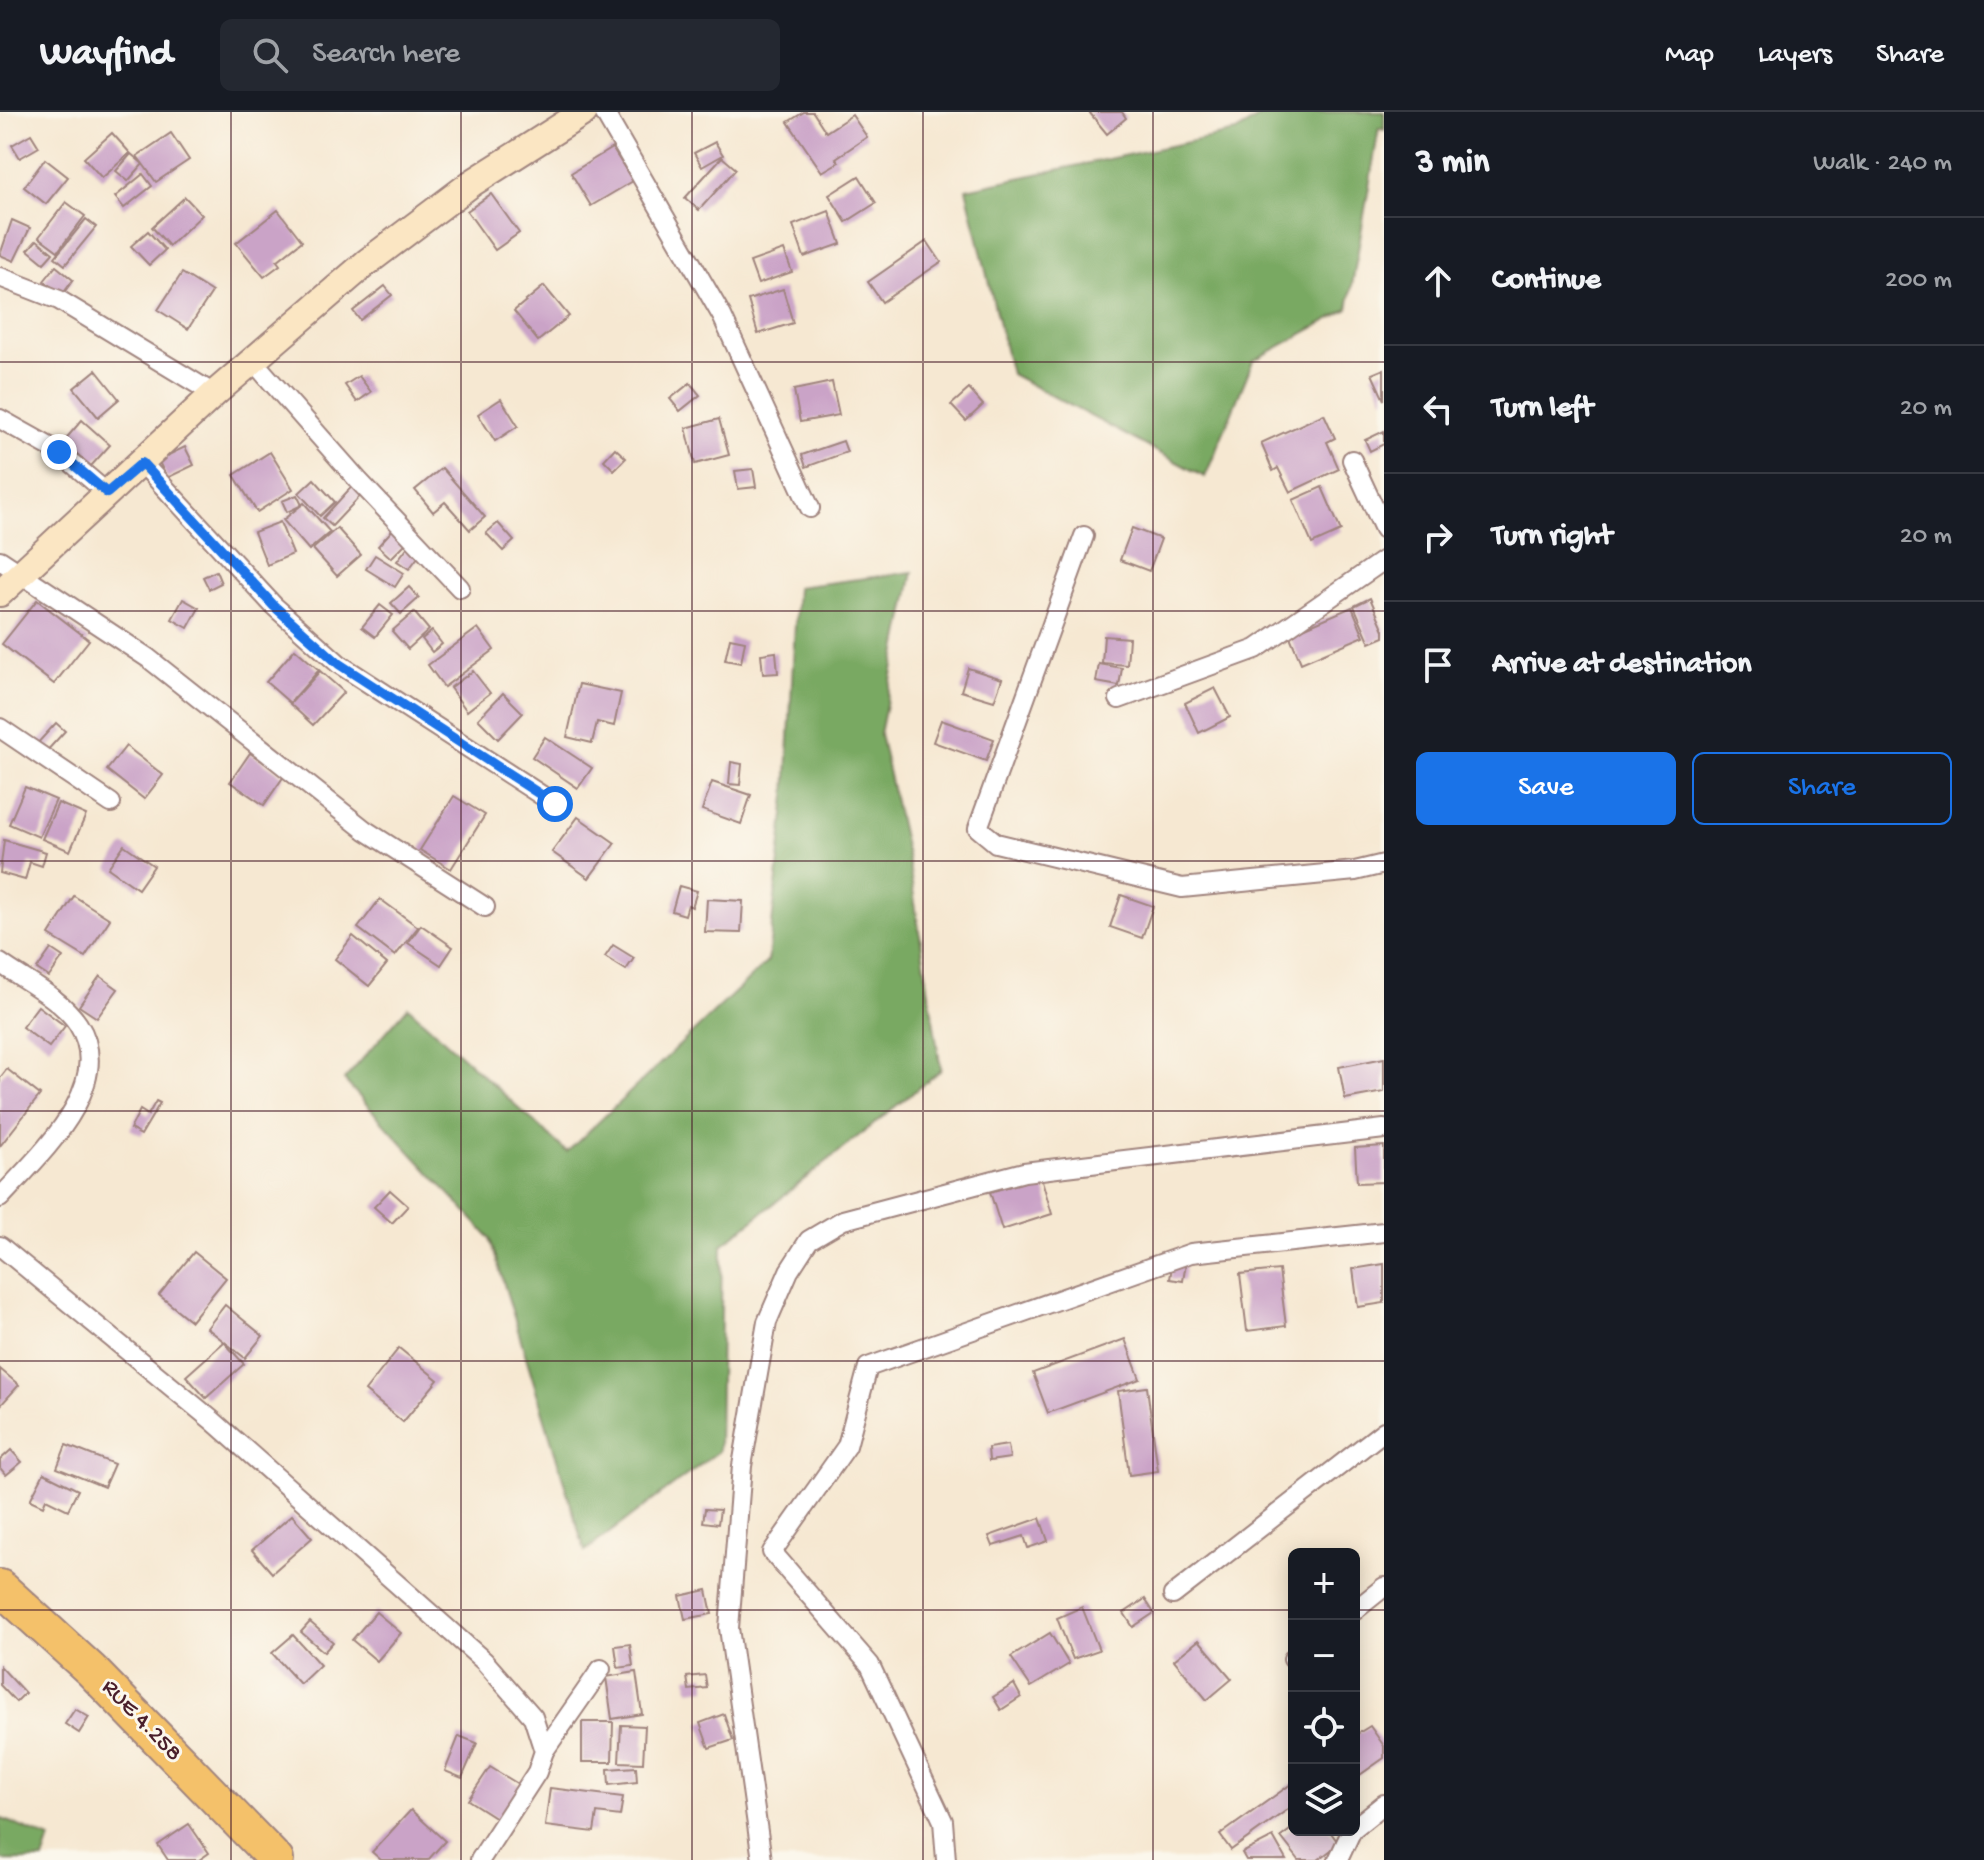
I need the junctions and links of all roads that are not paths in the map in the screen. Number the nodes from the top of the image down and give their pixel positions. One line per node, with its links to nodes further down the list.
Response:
1 (584, 112): 4 (street)
2 (604, 112): 10 (street)
3 (0, 277): 5 (street)
4 (254, 362): 5 (street); 15 (street)
5 (214, 394): 8 (street)
6 (0, 419): 9 (street)
7 (1352, 460): 11 (street)
8 (142, 463): 9 (street); 20 (street)
9 (107, 493): 14 (street)
10 (810, 508)
11 (1384, 529)
12 (1084, 536): 21 (street)
13 (1384, 560): 17 (street)
14 (10, 567): 16 (street); 22 (street)
15 (460, 588)
16 (0, 593)
17 (1119, 699)
18 (0, 728): 19 (street)
19 (111, 803)
20 (555, 804)
21 (1384, 864)
22 (485, 907)
23 (0, 963): 25 (street)
24 (1384, 1129): 40 (street)
25 (0, 1198)
26 (1384, 1232): 41 (street)
27 (0, 1246): 34 (street)
28 (1379, 1438): 31 (street)
29 (0, 1587): 38 (highway, RUE 4.258)
30 (1384, 1587): 32 (street)
31 (1173, 1595)
32 (1360, 1606)
33 (601, 1669): 34 (street)
34 (544, 1751): 39 (street)
35 (1384, 1804): 36 (street)
36 (1360, 1823)
37 (1350, 1836): 42 (street)
38 (276, 1860)
39 (480, 1860)
40 (762, 1860)
41 (946, 1860)
42 (1338, 1860)

